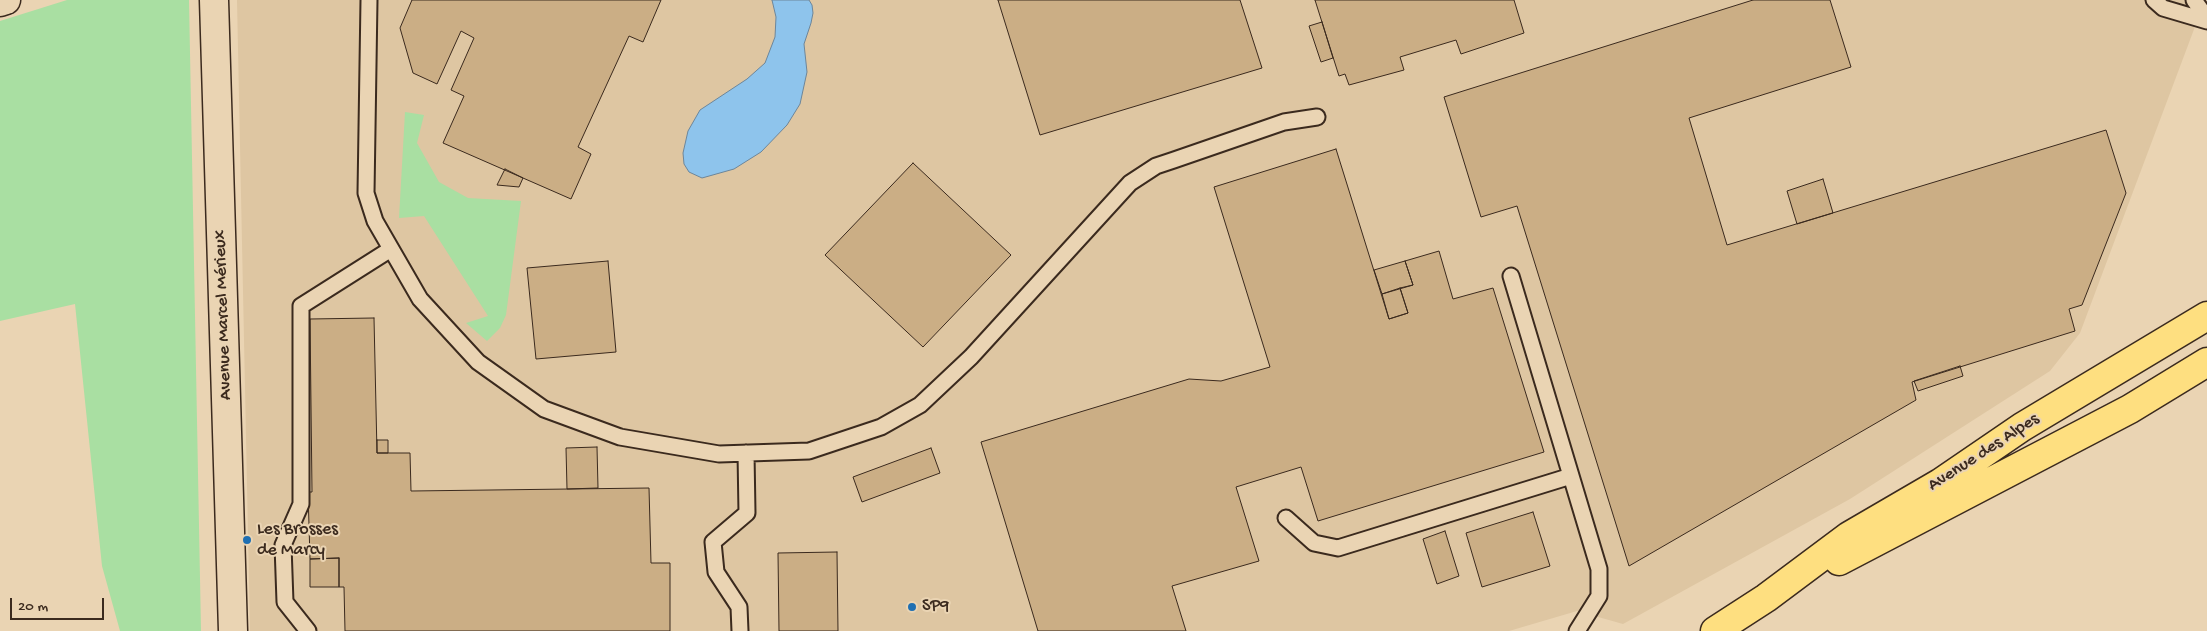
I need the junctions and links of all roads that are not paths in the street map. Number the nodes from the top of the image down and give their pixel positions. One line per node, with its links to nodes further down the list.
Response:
1 (6, 0): 6 (main road)
2 (214, 0): 19 (main road, Avenue Marcel Mérieux)
3 (369, 0): 9 (lane)
4 (2154, 0): 7 (lane)
5 (2194, 0): 7 (lane)
6 (0, 2)
7 (2207, 20)
8 (1317, 117): 15 (lane)
9 (391, 249): 15 (lane); 20 (lane)
10 (1511, 276): 16 (lane)
11 (2207, 316): 18 (main road, Avenue des Alpes)
12 (2207, 346): 14 (main road, Avenue des Alpes)
13 (2207, 362): 14 (main road, Avenue des Alpes)
14 (2130, 409): 18 (main road, Avenue des Alpes)
15 (746, 453): 21 (lane)
16 (1571, 476): 17 (lane); 22 (lane)
17 (1286, 518)
18 (1766, 598): 23 (main road, Avenue des Alpes)
19 (233, 631)
20 (308, 631)
21 (740, 631)
22 (1577, 631)
23 (1714, 631)

